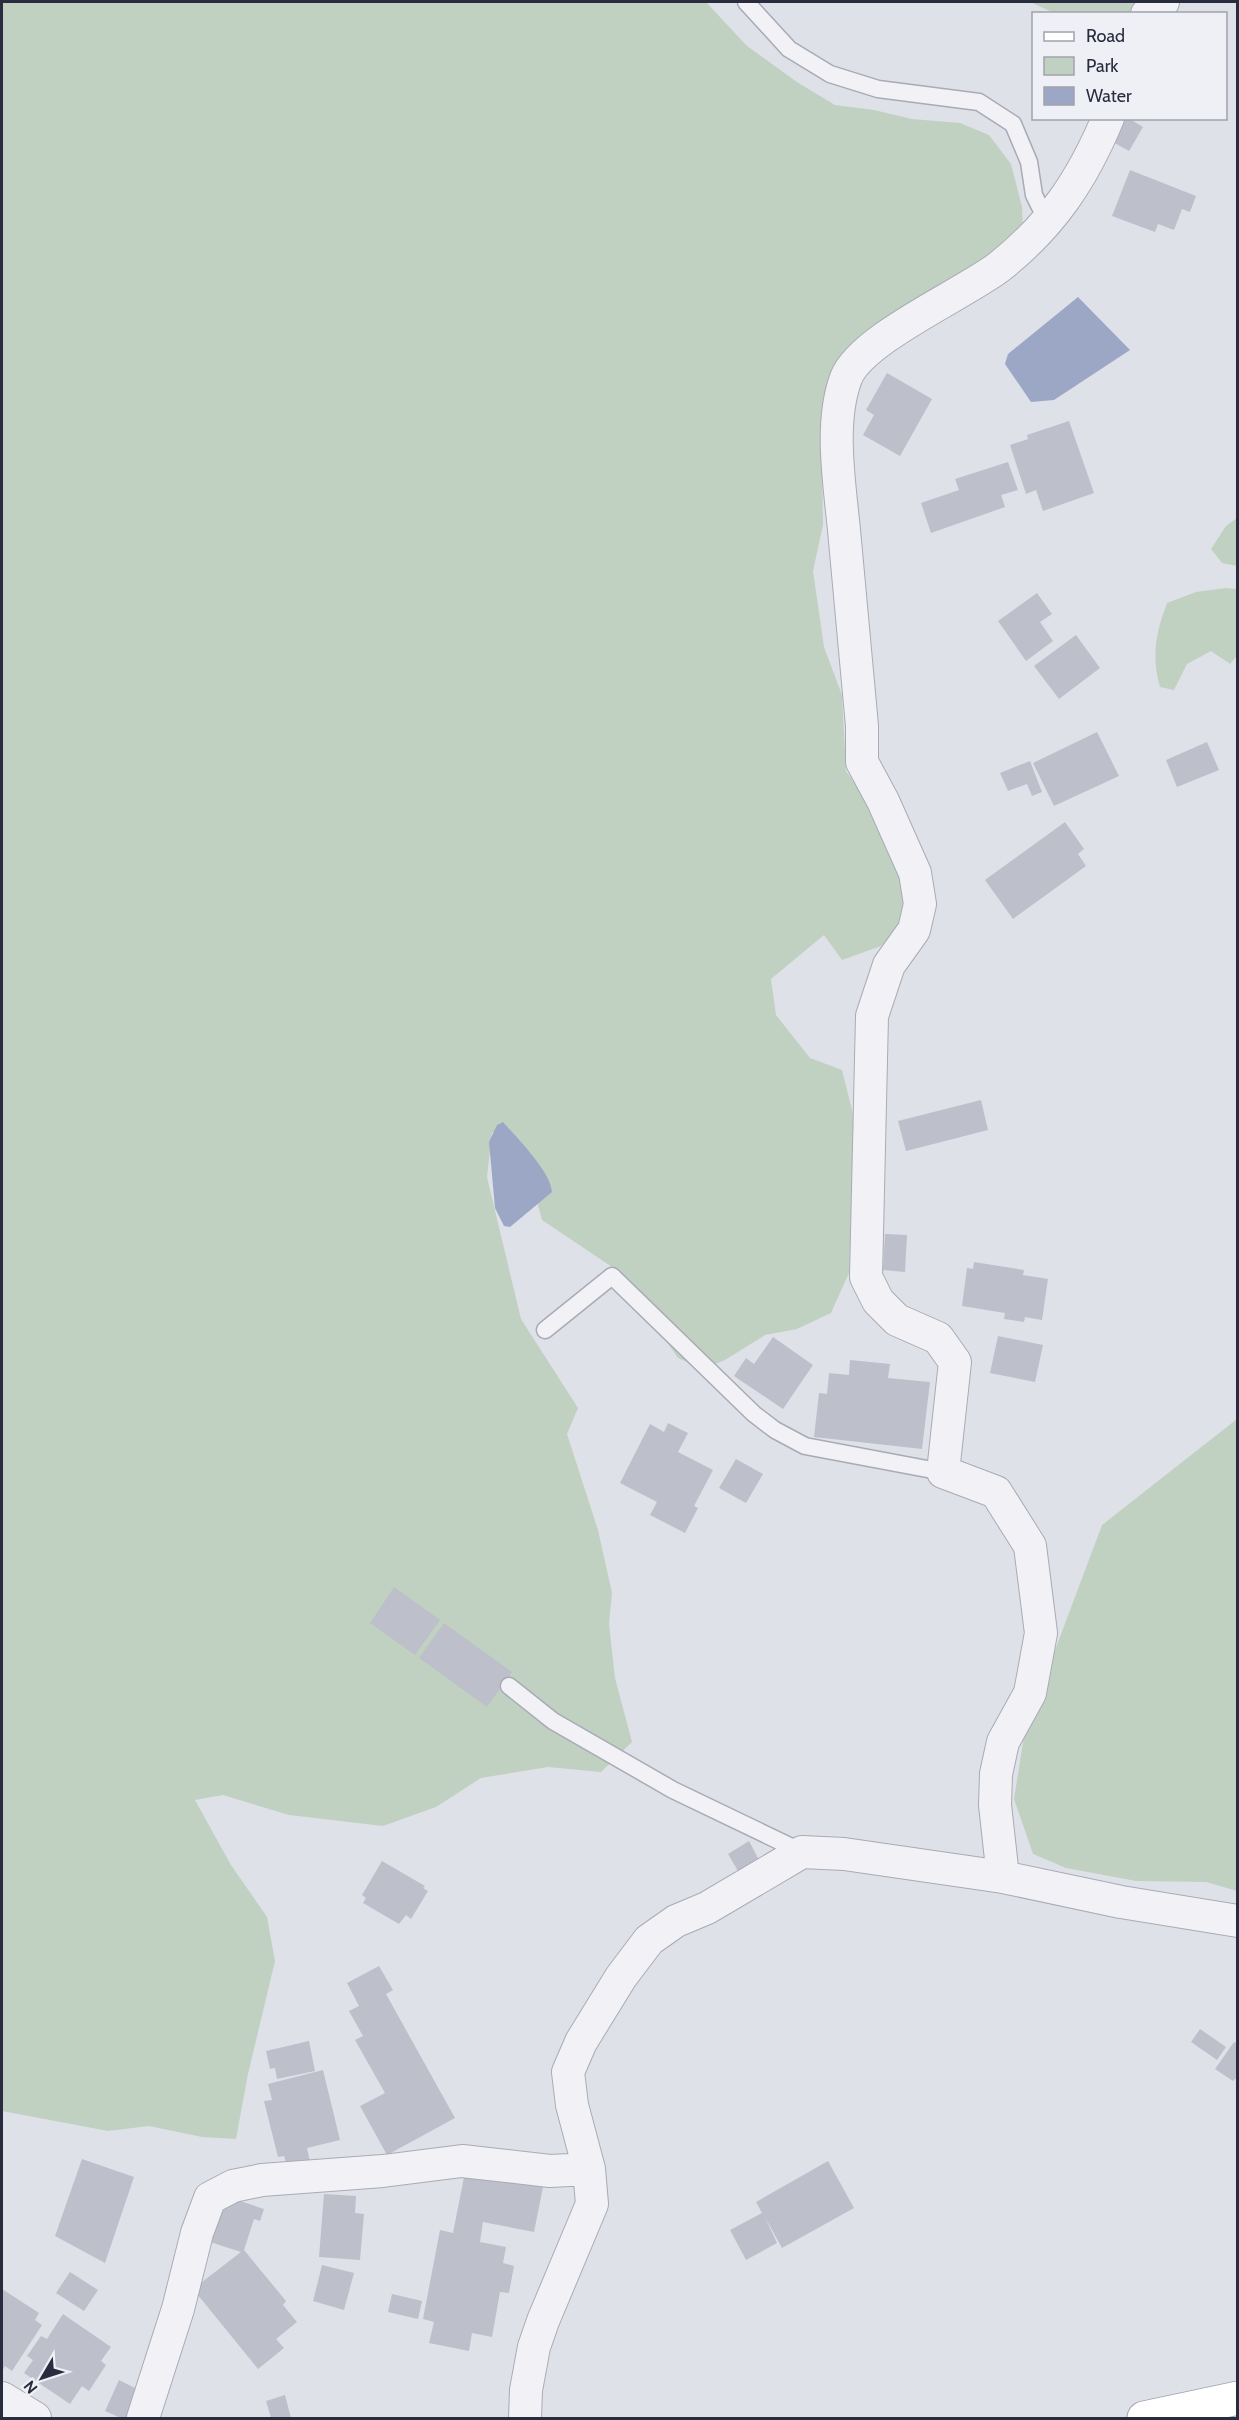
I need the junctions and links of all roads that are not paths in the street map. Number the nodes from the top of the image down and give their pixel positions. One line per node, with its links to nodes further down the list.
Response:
1 (746, 2): 5 (lane)
2 (1163, 2): 3 (street)
3 (1150, 12)
4 (1107, 120): 5 (street)
5 (1047, 221): 7 (street)
6 (545, 1330): 7 (lane)
7 (943, 1473): 10 (street)
8 (508, 1686): 9 (lane)
9 (802, 1852): 10 (street); 12 (street)
10 (1003, 1878): 11 (street)
11 (1238, 1922)
12 (589, 2169): 16 (street); 17 (street)
13 (2, 2398): 15 (street)
14 (1238, 2398): 18 (main road)
15 (35, 2418)
16 (143, 2418)
17 (525, 2418)
18 (1144, 2418)

